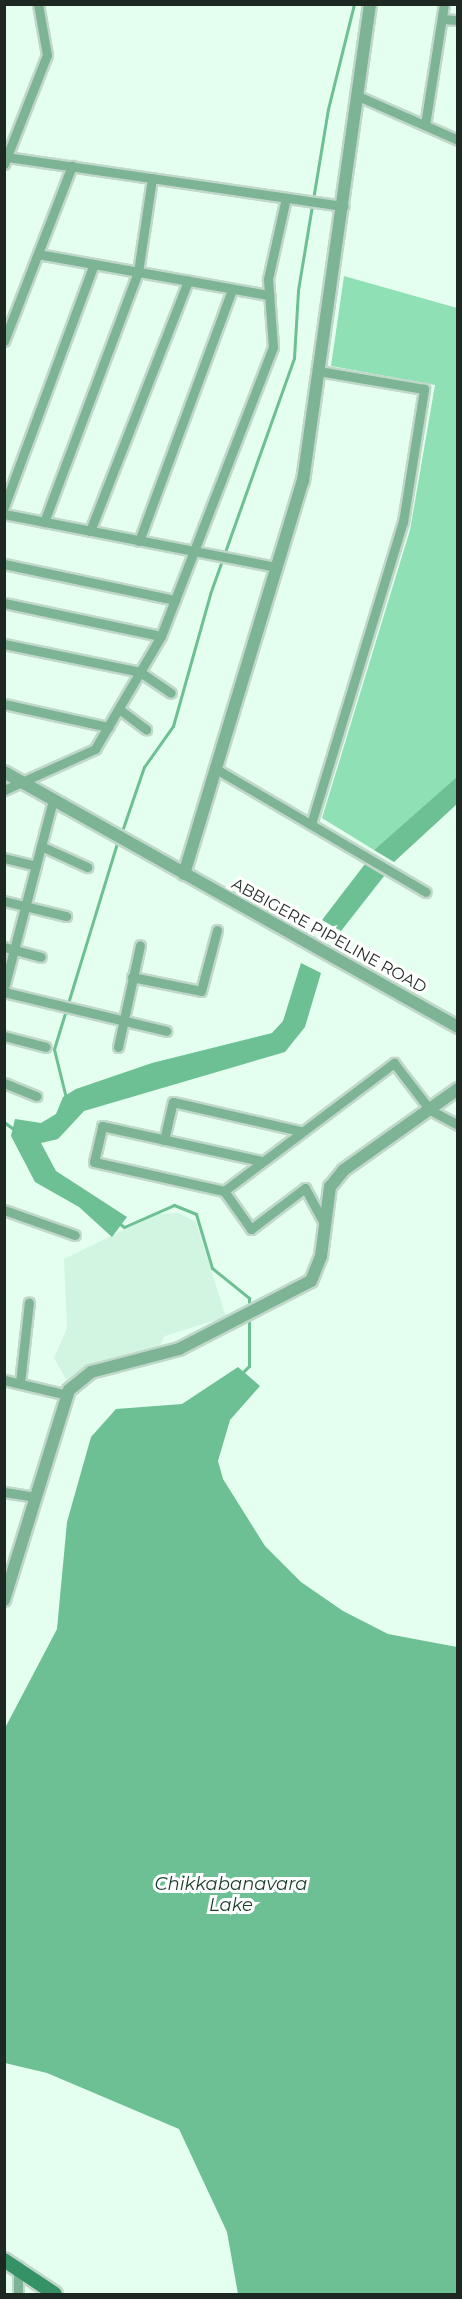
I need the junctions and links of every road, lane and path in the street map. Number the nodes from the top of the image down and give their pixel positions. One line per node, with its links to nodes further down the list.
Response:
1 (38, 4): 9 (street)
2 (370, 4): 6 (street)
3 (444, 4): 4 (street)
4 (442, 19): 5 (street); 7 (street)
5 (458, 20)
6 (358, 96): 7 (street); 13 (street)
7 (425, 125): 8 (street)
8 (458, 140)
9 (6, 160): 10 (street)
10 (72, 166): 11 (street); 14 (street)
11 (152, 178): 12 (street); 16 (street)
12 (286, 198): 13 (street); 19 (street)
13 (343, 206): 21 (street)
14 (38, 254): 15 (street); 20 (street)
15 (94, 264): 16 (street); 22 (street)
16 (138, 272): 17 (street); 24 (street)
17 (188, 281): 18 (street); 25 (street)
18 (232, 289): 19 (street); 26 (street)
19 (269, 295): 27 (street)
20 (4, 341)
21 (319, 371): 29 (street); 45 (street)
22 (4, 507)
23 (4, 514): 24 (street)
24 (44, 522): 25 (street)
25 (90, 531): 26 (street)
26 (139, 541): 27 (street)
27 (194, 551): 29 (street); 30 (street)
28 (4, 564): 30 (street)
29 (277, 567): 40 (street)
30 (175, 600): 32 (street)
31 (4, 603): 32 (street)
32 (161, 636): 34 (street)
33 (4, 644): 34 (street)
34 (140, 672): 35 (street); 37 (street)
35 (171, 693)
36 (4, 704): 38 (street)
37 (119, 709): 38 (street); 39 (street)
38 (108, 727): 42 (street)
39 (146, 729)
40 (216, 769): 45 (street); 50 (street)
41 (4, 772): 42 (street, ABBIGERE PIPELINE ROAD)
42 (19, 779): 43 (street); 44 (street, ABBIGERE PIPELINE ROAD)
43 (4, 790)
44 (53, 800): 46 (street); 50 (street, ABBIGERE PIPELINE ROAD)
45 (311, 824): 51 (street)
46 (41, 846): 48 (street); 49 (street)
47 (4, 858): 48 (street)
48 (36, 866): 53 (street)
49 (87, 867)
50 (184, 874): 62 (street, ABBIGERE PIPELINE ROAD)
51 (426, 892)
52 (4, 901): 53 (street)
53 (26, 906): 54 (street); 57 (street)
54 (66, 916)
55 (217, 930): 59 (street)
56 (140, 945): 59 (street)
57 (9, 948): 58 (street); 60 (street)
58 (41, 957)
59 (132, 977): 61 (street)
60 (4, 990): 61 (street)
61 (122, 1018): 63 (street); 66 (street)
62 (458, 1027)
63 (165, 1031)
64 (4, 1036): 65 (street)
65 (46, 1047)
66 (118, 1047)
67 (4, 1083): 69 (street)
68 (458, 1089): 70 (street)
69 (36, 1096)
70 (430, 1110): 71 (street); 72 (street); 77 (street)
71 (458, 1125)
72 (301, 1131): 73 (street); 74 (street)
73 (164, 1140): 74 (street); 75 (street)
74 (261, 1161): 75 (street)
75 (224, 1191): 77 (street)
76 (4, 1209): 78 (street)
77 (325, 1225): 82 (street)
78 (75, 1235)
79 (29, 1302): 81 (street)
80 (4, 1380): 81 (street)
81 (20, 1383): 82 (street)
82 (68, 1395): 84 (street)
83 (4, 1492): 84 (street)
84 (36, 1497): 85 (street)
85 (4, 1600)
86 (4, 2260): 87 (main road)
87 (18, 2266): 88 (street); 89 (main road)
88 (18, 2295)
89 (55, 2295)

